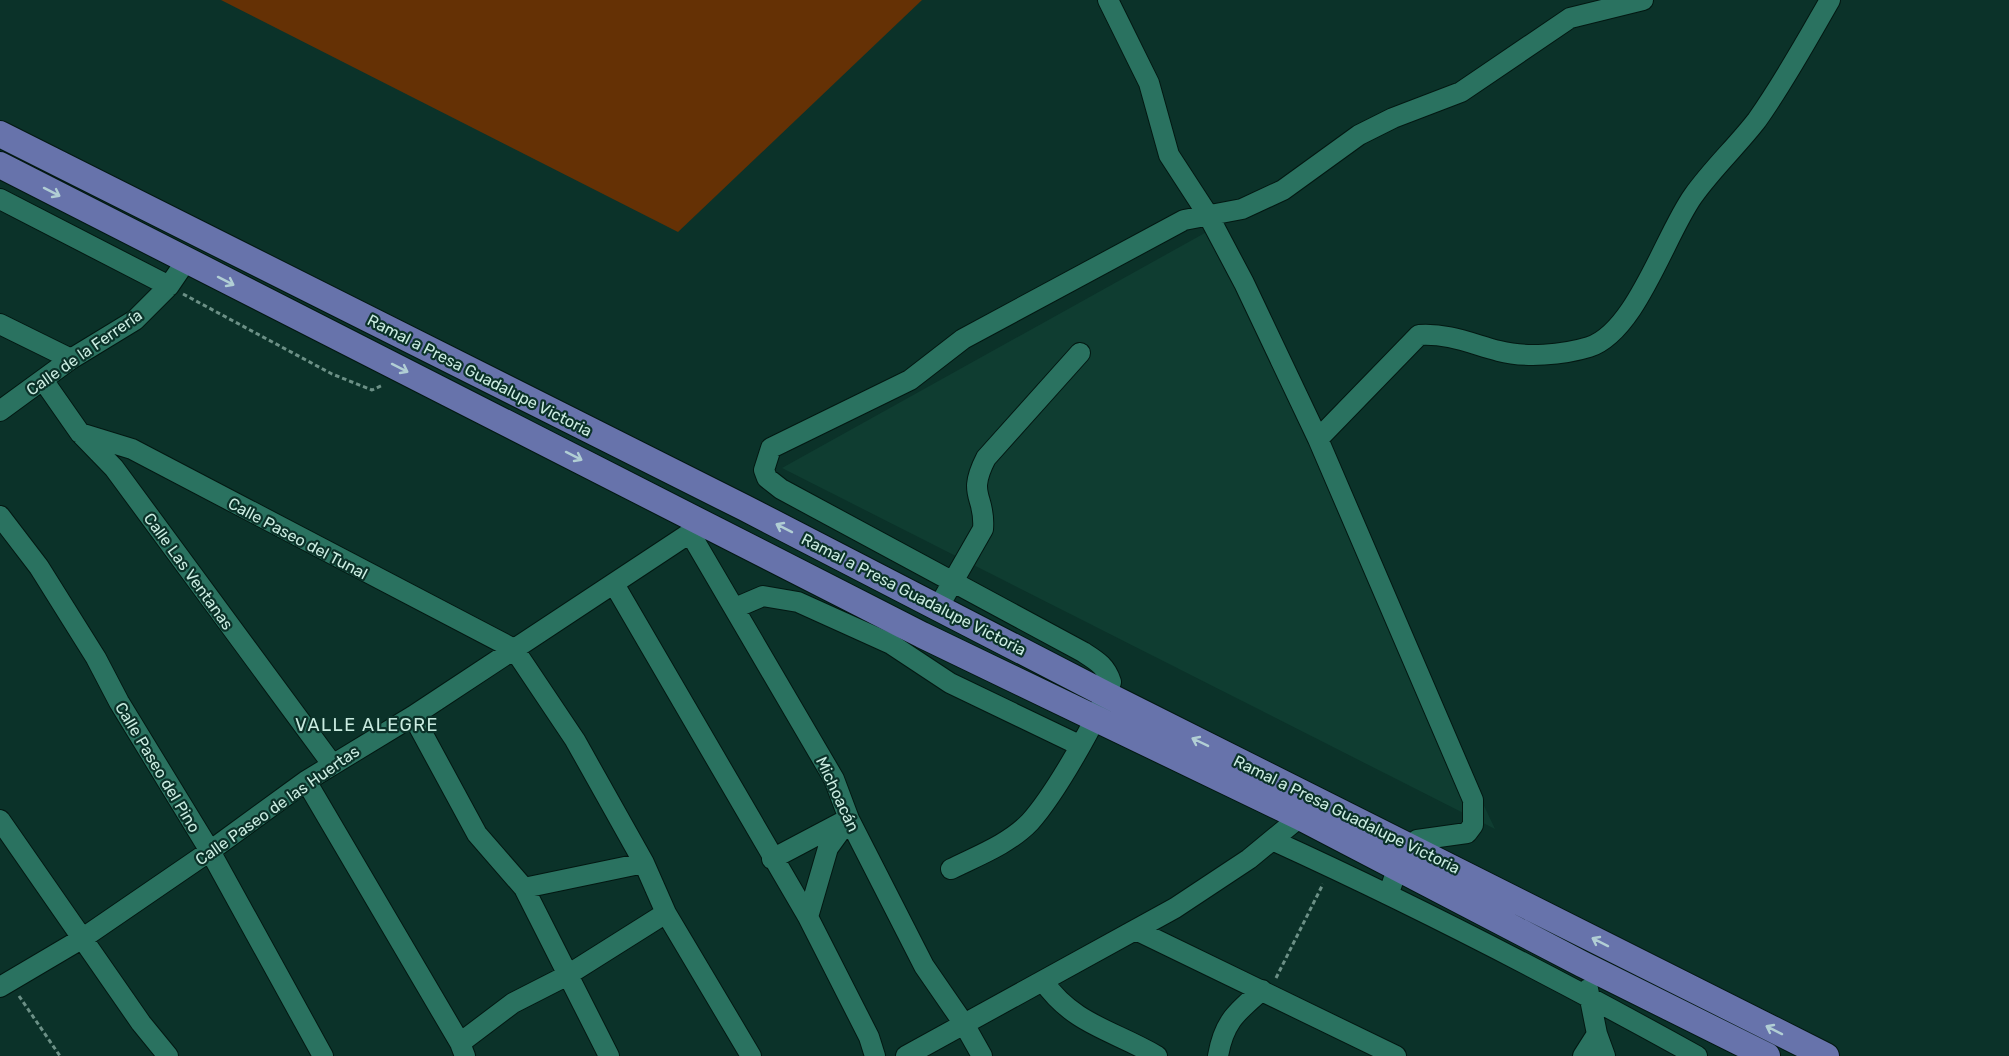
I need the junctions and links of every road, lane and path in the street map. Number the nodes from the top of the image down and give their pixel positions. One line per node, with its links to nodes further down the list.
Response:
1 (1108, 0): 7 (street)
2 (1643, 0): 7 (street)
3 (1830, 0): 17 (street)
4 (0, 134): 22 (main road, Ramal a Presa Guadalupe Victoria, one-way to 4)
5 (0, 165): 8 (main road, Ramal a Presa Guadalupe Victoria, one-way to 8)
6 (0, 199): 9 (street)
7 (1208, 215): 17 (street); 20 (street)
8 (186, 261): 9 (street, Calle de la Ferrería); 13 (main road, Ramal a Presa Guadalupe Victoria, one-way to 13)
9 (169, 286): 12 (street, Calle de la Ferrería); 13 (path)
10 (0, 324): 12 (street)
11 (1080, 353): 20 (street)
12 (71, 359): 14 (street, Calle de la Ferrería)
13 (395, 366): 19 (main road, Ramal a Presa Guadalupe Victoria, one-way to 19)
14 (43, 380): 15 (street, Calle de la Ferrería); 16 (street, Calle Las Ventanas)
15 (0, 411)
16 (80, 433): 24 (street, Calle Paseo del Tunal); 29 (street, Calle Las Ventanas)
17 (1318, 438): 35 (street)
18 (0, 516): 36 (street, Calle Paseo del Pino)
19 (696, 527): 21 (street, Calle Paseo de las Huertas); 23 (street, Michoacán); 27 (main road, Ramal a Presa Guadalupe Victoria)
20 (954, 582): 22 (street); 25 (street)
21 (614, 584): 24 (street, Calle Paseo de las Huertas); 37 (street)
22 (939, 606): 25 (main road, Ramal a Presa Guadalupe Victoria)
23 (735, 608): 28 (street); 32 (street, Michoacán)
24 (514, 649): 26 (street, Calle Paseo de las Huertas); 38 (street)
25 (1107, 695): 27 (street); 35 (main road, Ramal a Presa Guadalupe Victoria, one-way to 25)
26 (413, 716): 29 (street, Calle Paseo de las Huertas); 42 (street)
27 (1094, 720): 28 (street); 31 (main road, Ramal a Presa Guadalupe Victoria)
28 (1079, 746): 40 (street)
29 (332, 764): 30 (street, Calle Paseo de las Huertas)
30 (306, 781): 36 (street, Calle Paseo de las Huertas); 57 (street)
31 (1300, 817): 34 (street); 41 (main road, Ramal a Presa Guadalupe Victoria)
32 (849, 819): 37 (street); 45 (street); 55 (street, Michoacán)
33 (0, 820): 47 (street)
34 (1272, 840): 39 (street); 46 (street)
35 (1410, 846): 41 (street); 74 (main road, Ramal a Presa Guadalupe Victoria, one-way to 35)
36 (210, 851): 47 (street, Calle Paseo de las Huertas); 61 (street, Calle Paseo del Pino)
37 (772, 859): 45 (street)
38 (644, 863): 42 (street); 44 (street)
39 (1331, 867): 43 (street); 52 (path)
40 (951, 869)
41 (1397, 869): 43 (street); 48 (main road, Ramal a Presa Guadalupe Victoria)
42 (524, 888): 49 (street)
43 (1389, 893): 53 (street)
44 (666, 913): 49 (street); 63 (street)
45 (808, 917): 64 (street)
46 (1136, 930): 50 (street); 52 (street)
47 (83, 938): 51 (street, Calle Paseo de las Huertas); 54 (street)
48 (1582, 964): 53 (street); 73 (main road, Ramal a Presa Guadalupe Victoria)
49 (566, 976): 57 (street); 62 (street)
50 (1043, 981): 55 (street); 67 (street)
51 (5, 985): 58 (path)
52 (1265, 991): 68 (street); 69 (street)
53 (1592, 997): 56 (street); 72 (street)
54 (141, 1023): 59 (street); 60 (street)
55 (964, 1024): 65 (street); 66 (street, Michoacán)
56 (1597, 1034): 70 (street); 71 (street)
57 (462, 1049)
58 (60, 1056)
59 (154, 1056)
60 (168, 1056)
61 (323, 1056)
62 (609, 1056)
63 (751, 1056)
64 (875, 1056)
65 (906, 1056)
66 (982, 1056)
67 (1157, 1056)
68 (1218, 1056)
69 (1396, 1056)
70 (1583, 1056)
71 (1605, 1056)
72 (1697, 1056)
73 (1767, 1056)
74 (1826, 1056)

